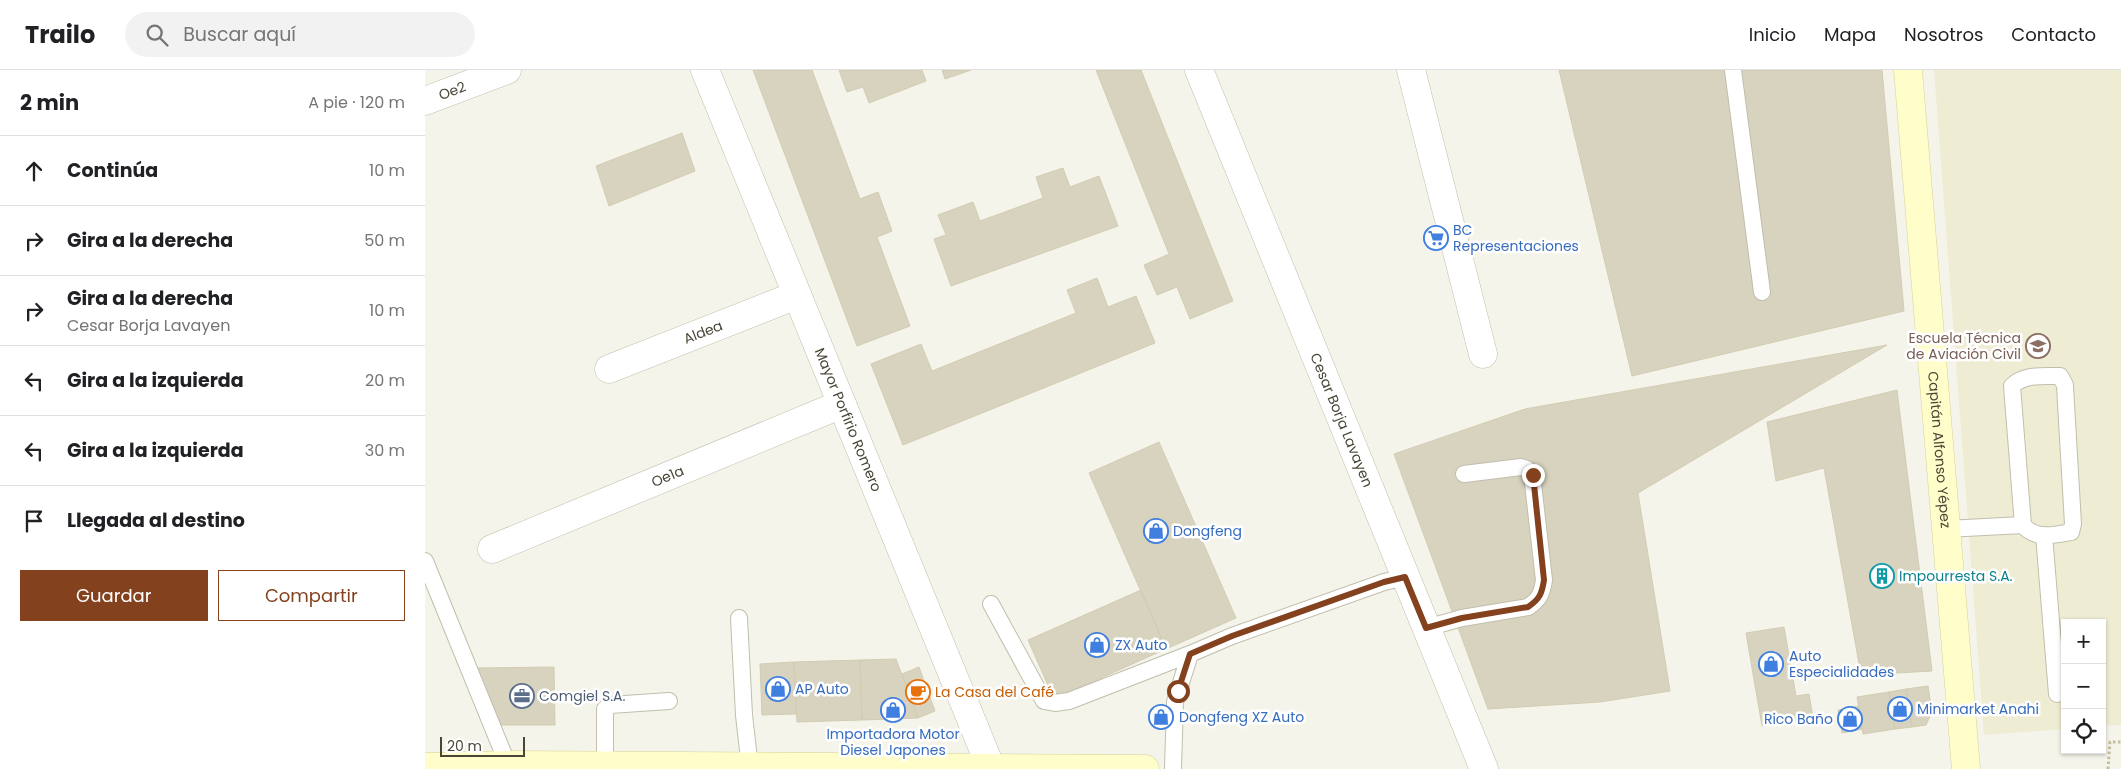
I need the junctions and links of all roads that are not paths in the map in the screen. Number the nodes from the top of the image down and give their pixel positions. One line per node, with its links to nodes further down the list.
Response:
1 (507, 70): 7 (street, Oe2)
2 (705, 70): 9 (street, Mayor Porfirio Romero)
3 (1199, 70): 19 (street, Cesar Borja Lavayen)
4 (1411, 70): 10 (street)
5 (1733, 70): 8 (lane)
6 (1909, 70): 15 (main road, Capitán Alfonso Yépez)
7 (425, 102)
8 (1762, 292)
9 (797, 295): 11 (street, Aldea); 12 (street, Mayor Porfirio Romero)
10 (1483, 354)
11 (609, 369)
12 (842, 404): 17 (street, Oe1a); 30 (street, Mayor Porfirio Romero)
13 (1464, 474): 22 (lane)
14 (2023, 524): 15 (lane); 16 (lane); 16 (lane)
15 (1946, 529): 34 (main road, Capitán Alfonso Yépez)
16 (2045, 536): 24 (lane)
17 (492, 549)
18 (425, 561): 26 (lane)
19 (1405, 577): 22 (street, Cesar Borja Lavayen); 23 (lane)
20 (991, 604): 23 (lane)
21 (739, 618): 29 (lane)
22 (1426, 628): 33 (street, Cesar Borja Lavayen)
23 (1190, 654): 32 (lane)
24 (2057, 694)
25 (669, 701): 28 (lane)
26 (508, 765): 27 (main road); 28 (main road)
27 (425, 767)
28 (605, 767): 29 (main road)
29 (750, 768): 30 (main road)
30 (991, 768): 31 (main road)
31 (1145, 769)
32 (1173, 769)
33 (1484, 769)
34 (1965, 769)

